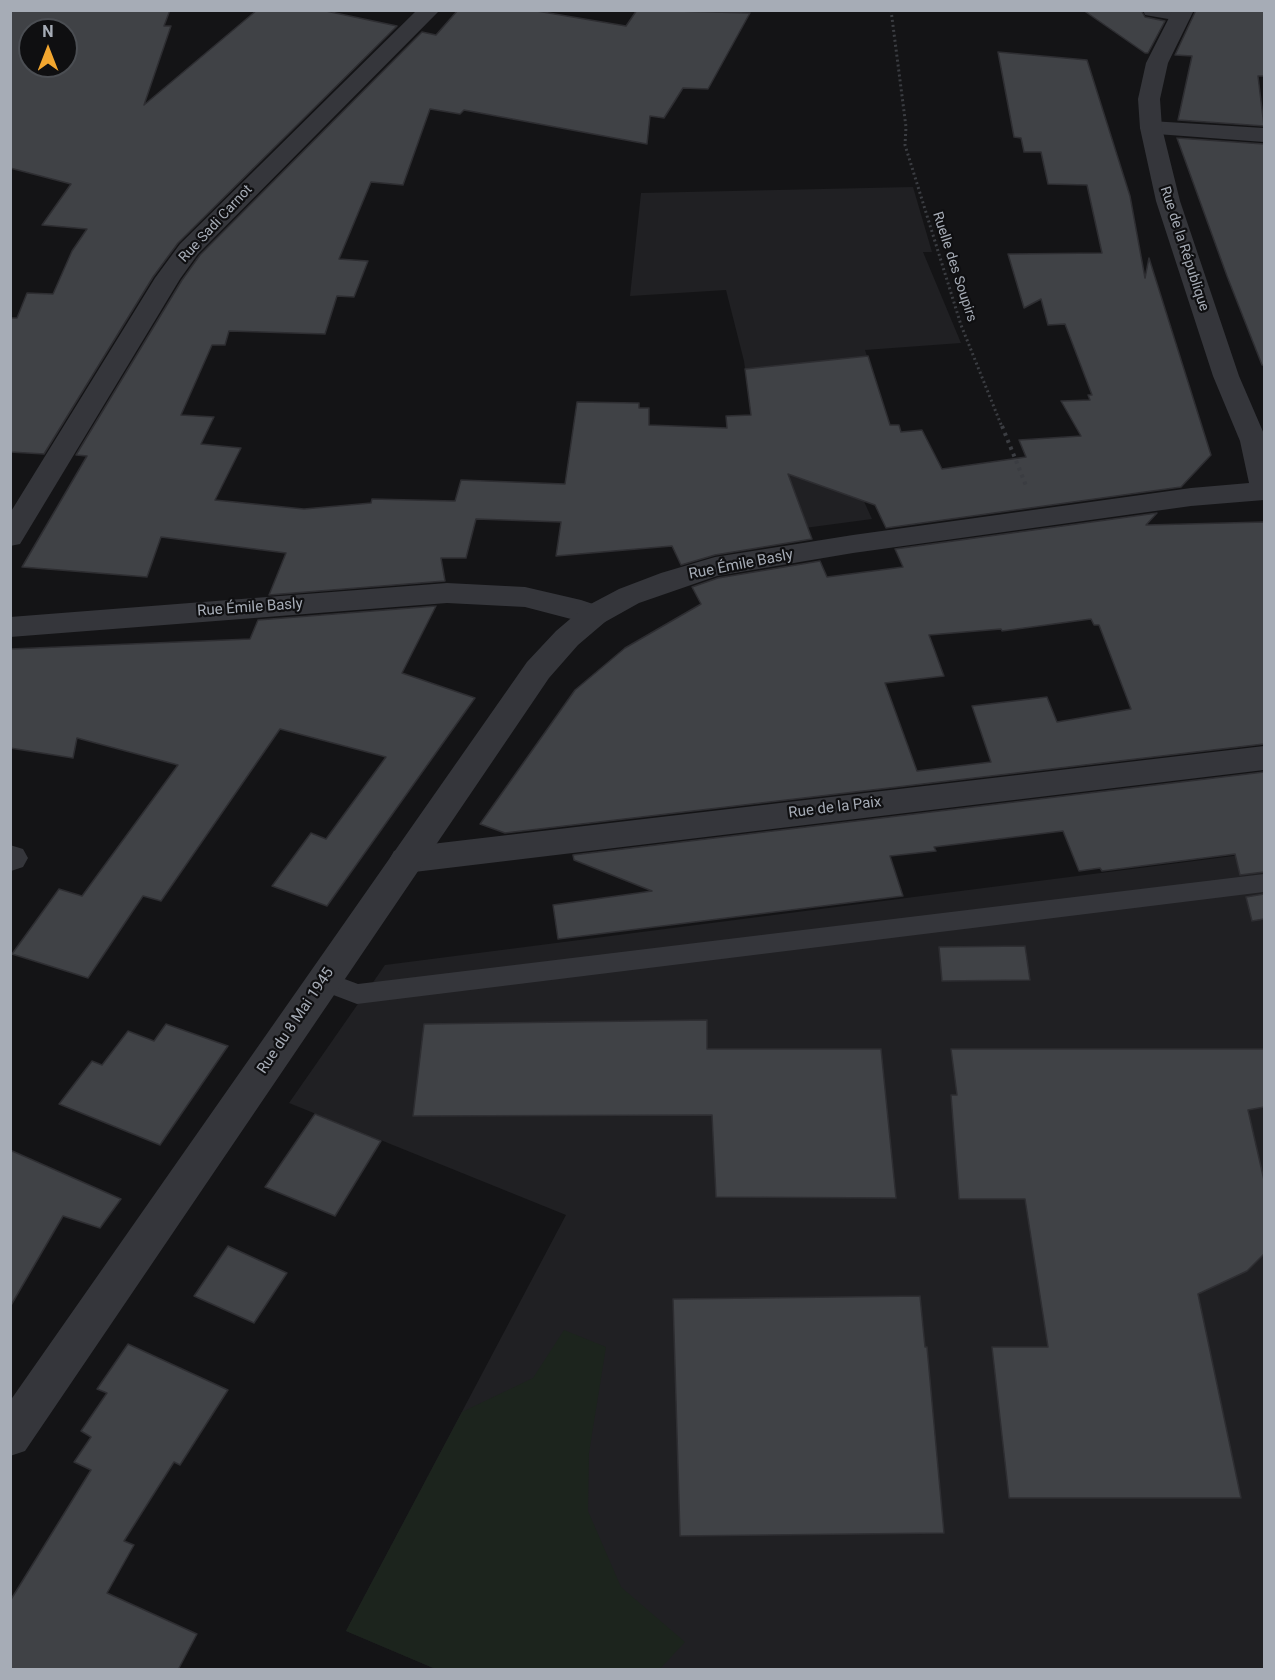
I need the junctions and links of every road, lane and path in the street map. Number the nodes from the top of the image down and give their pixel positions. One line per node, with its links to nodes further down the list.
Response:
1 (430, 10): 9 (street, Rue Sadi Carnot)
2 (891, 10): 8 (path, Ruelle des Soupirs)
3 (1153, 10): 4 (street)
4 (1182, 13): 5 (street, Rue de la République)
5 (1150, 128): 6 (street); 7 (street, Rue de la République)
6 (1264, 135)
7 (1264, 489): 8 (street, Rue Émile Basly)
8 (1040, 519): 10 (street, Rue Émile Basly)
9 (10, 537)
10 (594, 615): 11 (street, Rue Émile Basly); 13 (street, Rue du 8 Mai 1945)
11 (10, 627)
12 (1264, 758): 13 (street, Rue de la Paix)
13 (406, 860): 15 (street, Rue du 8 Mai 1945)
14 (1264, 884): 15 (lane)
15 (323, 981): 16 (street, Rue du 8 Mai 1945)
16 (10, 1437)

